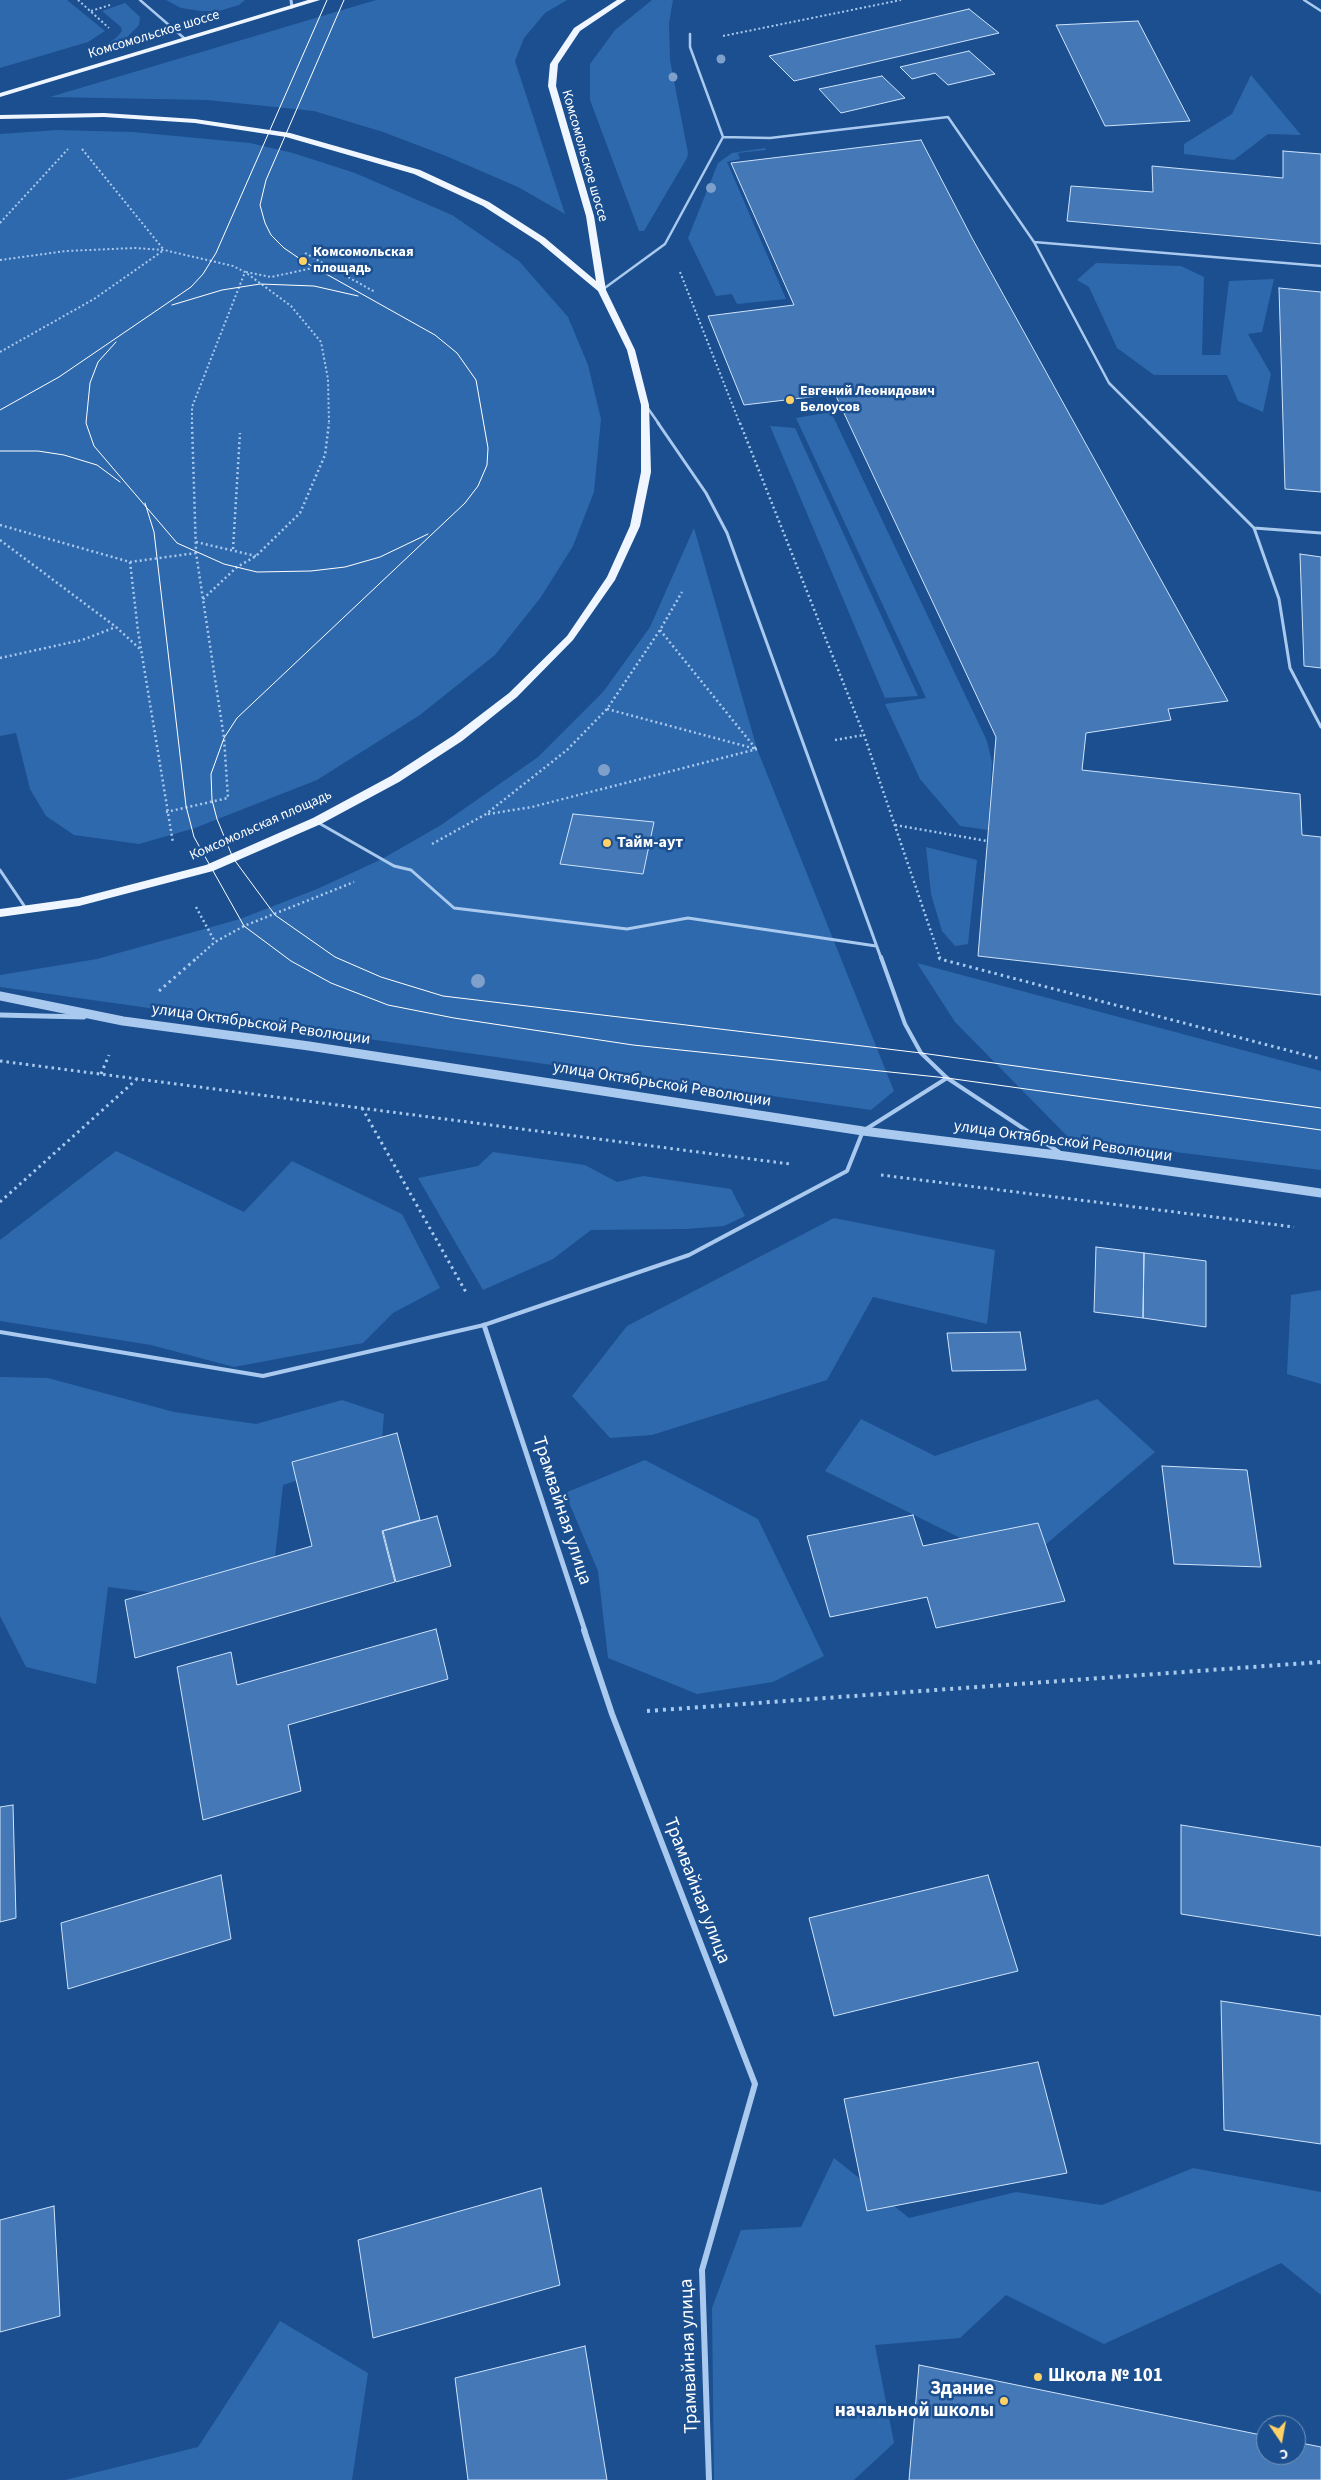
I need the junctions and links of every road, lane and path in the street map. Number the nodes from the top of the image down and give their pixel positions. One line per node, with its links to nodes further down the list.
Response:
1 (140, 0): 10 (lane)
2 (316, 0): 6 (main road, Комсомольское шоссе)
3 (622, 0): 25 (main road, Комсомольское шоссе)
4 (901, 0): 9 (path)
5 (1304, 0): 7 (lane)
6 (291, 3): 10 (main road, Комсомольское шоссе)
7 (1321, 11)
8 (690, 34): 14 (lane)
9 (717, 37)
10 (184, 38): 11 (main road, Комсомольское шоссе)
11 (0, 95)
12 (87, 115): 13 (main road, Комсомольская площадь); 15 (path); 25 (main road, Комсомольская площадь)
13 (0, 117)
14 (724, 137): 17 (lane); 18 (lane)
15 (76, 142): 16 (path); 19 (path)
16 (0, 223)
17 (1034, 242): 23 (lane); 31 (lane)
18 (665, 244): 25 (lane); 47 (path)
19 (164, 250): 21 (path); 24 (path); 27 (path)
20 (305, 252): 22 (path)
21 (0, 260)
22 (327, 265): 24 (path); 26 (path)
23 (1321, 266)
24 (245, 272): 34 (path); 37 (path)
25 (602, 290): 28 (main road, Комсомольская площадь)
26 (375, 292)
27 (0, 352)
28 (645, 405): 51 (main road, Комсомольская площадь); 58 (lane)
29 (240, 433): 35 (path)
30 (0, 525): 38 (path)
31 (1254, 528): 32 (lane); 46 (lane)
32 (1321, 533)
33 (0, 540): 41 (path)
34 (196, 542): 35 (path); 36 (path)
35 (233, 549): 37 (path)
36 (196, 553): 38 (path); 40 (path)
37 (256, 556): 40 (path)
38 (130, 562): 43 (path)
39 (682, 592): 42 (path)
40 (203, 599): 43 (path)
41 (116, 627): 43 (path); 44 (path)
42 (660, 630): 45 (path); 49 (path)
43 (141, 650)
44 (0, 658)
45 (607, 709): 49 (path); 50 (path)
46 (1321, 727)
47 (864, 735): 48 (path); 52 (path)
48 (832, 740)
49 (757, 749): 50 (path)
50 (486, 814): 54 (path)
51 (316, 821): 54 (lane); 56 (main road, Комсомольская площадь)
52 (894, 825): 53 (path); 63 (path)
53 (987, 842)
54 (394, 866): 58 (lane); 62 (path)
55 (0, 870): 56 (lane)
56 (27, 910): 57 (main road, Комсомольская площадь)
57 (0, 913)
58 (876, 946): 65 (lane)
59 (0, 996): 61 (street, улица Октябрьской Революции)
60 (0, 1015): 61 (street)
61 (98, 1017): 62 (street, улица Октябрьской Революции)
62 (123, 1021): 68 (street, улица Октябрьской Революции)
63 (1321, 1058)
64 (0, 1061): 66 (path)
65 (947, 1078): 68 (lane); 69 (lane)
66 (138, 1079): 67 (path); 72 (path)
67 (362, 1107): 70 (path); 74 (path)
68 (863, 1131): 69 (street, улица Октябрьской Революции); 70 (lane)
69 (1065, 1156): 71 (street, улица Октябрьской Революции)
70 (847, 1171): 73 (path); 74 (lane)
71 (1321, 1194)
72 (0, 1202)
73 (1301, 1228)
74 (484, 1325): 75 (lane); 77 (street, Трамвайная улица)
75 (0, 1332)
76 (1321, 1662): 77 (path)
77 (612, 1714): 78 (street, Трамвайная улица)
78 (709, 2480)

